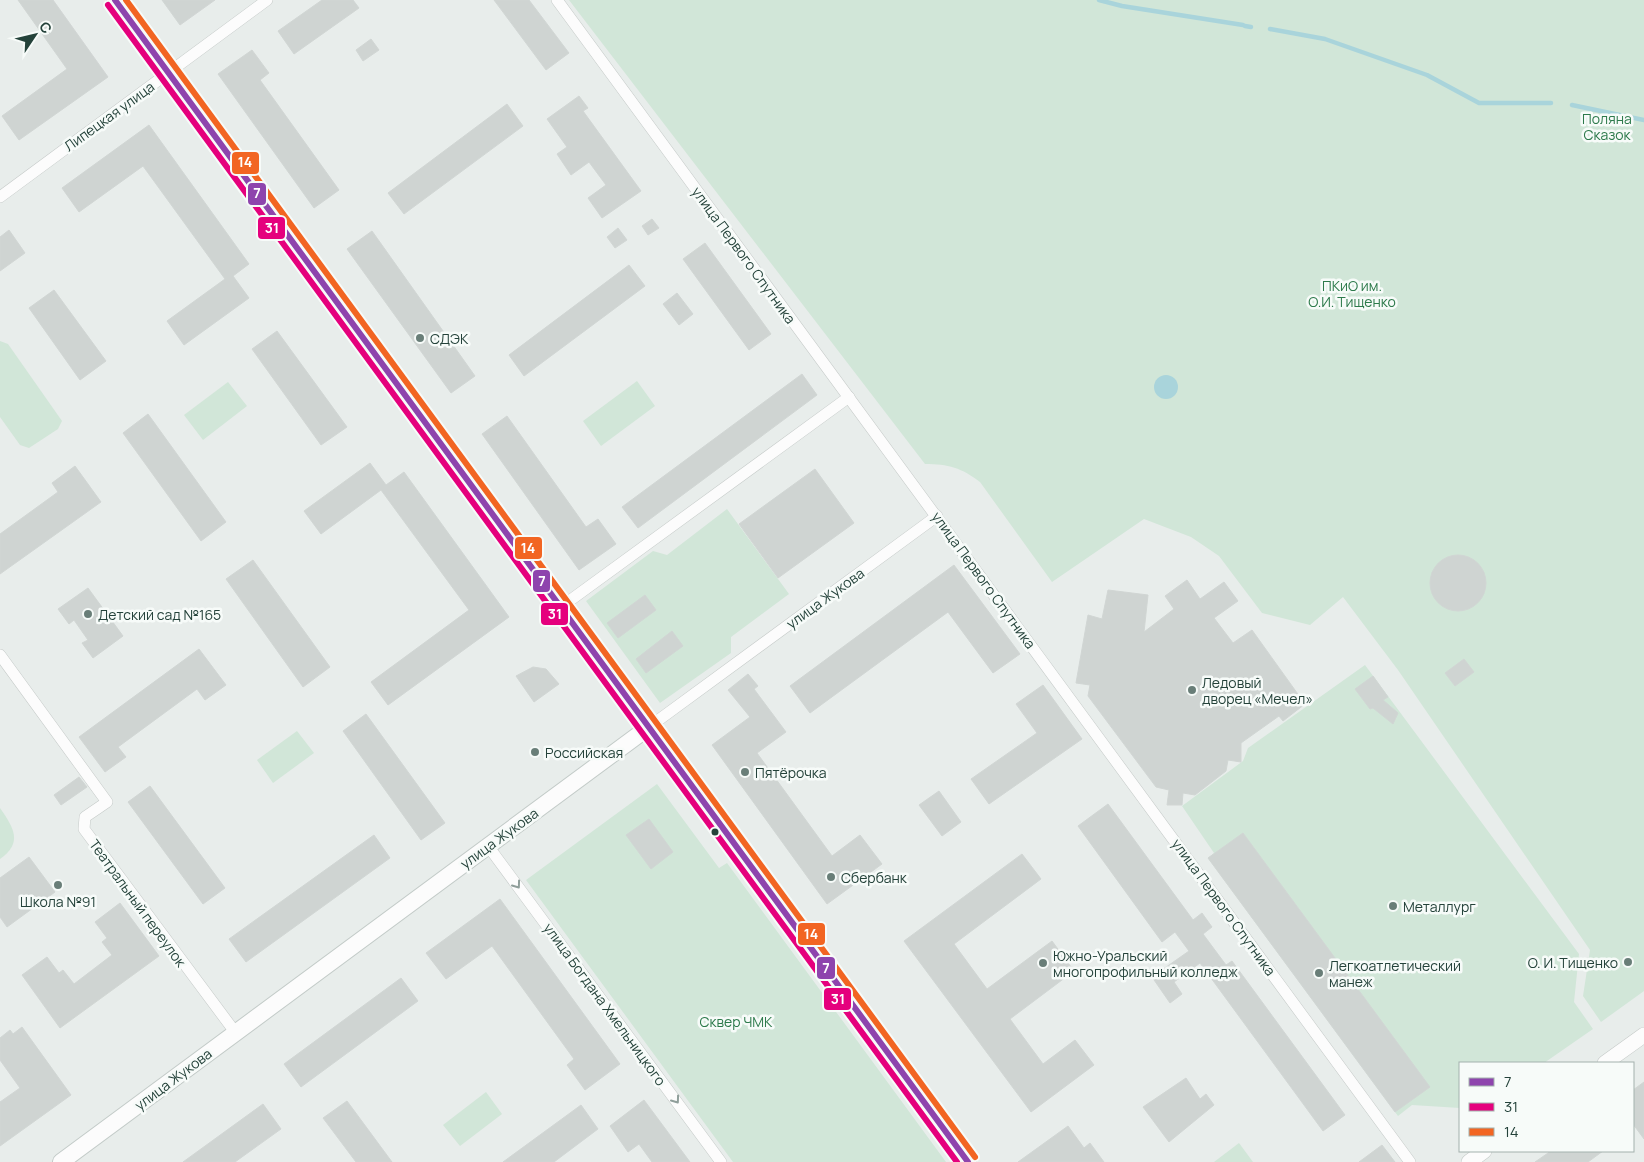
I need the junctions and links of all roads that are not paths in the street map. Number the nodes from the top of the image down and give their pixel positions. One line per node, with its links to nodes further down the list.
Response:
1 (115, 0): 4 (main road)
2 (267, 0): 4 (street, Липецкая улица)
3 (557, 0): 6 (street, улица Первого Спутника)
4 (168, 73): 5 (street, Липецкая улица); 8 (main road)
5 (0, 197)
6 (849, 397): 7 (street, улица Первого Спутника); 8 (street)
7 (937, 516): 10 (street, улица Жукова); 19 (street, улица Первого Спутника)
8 (562, 607): 10 (main road)
9 (0, 655): 12 (street, Театральный переулок)
10 (649, 727): 11 (main road, улица Жукова); 18 (main road)
11 (488, 846): 12 (main road, улица Жукова); 17 (street, улица Богдана Хмельницкого, one-way to 17)
12 (235, 1032): 16 (main road, улица Жукова)
13 (1644, 1035): 14 (street)
14 (1606, 1062)
15 (1483, 1152): 20 (street)
16 (61, 1162)
17 (721, 1162)
18 (968, 1162)
19 (1410, 1162)
20 (1469, 1162)

